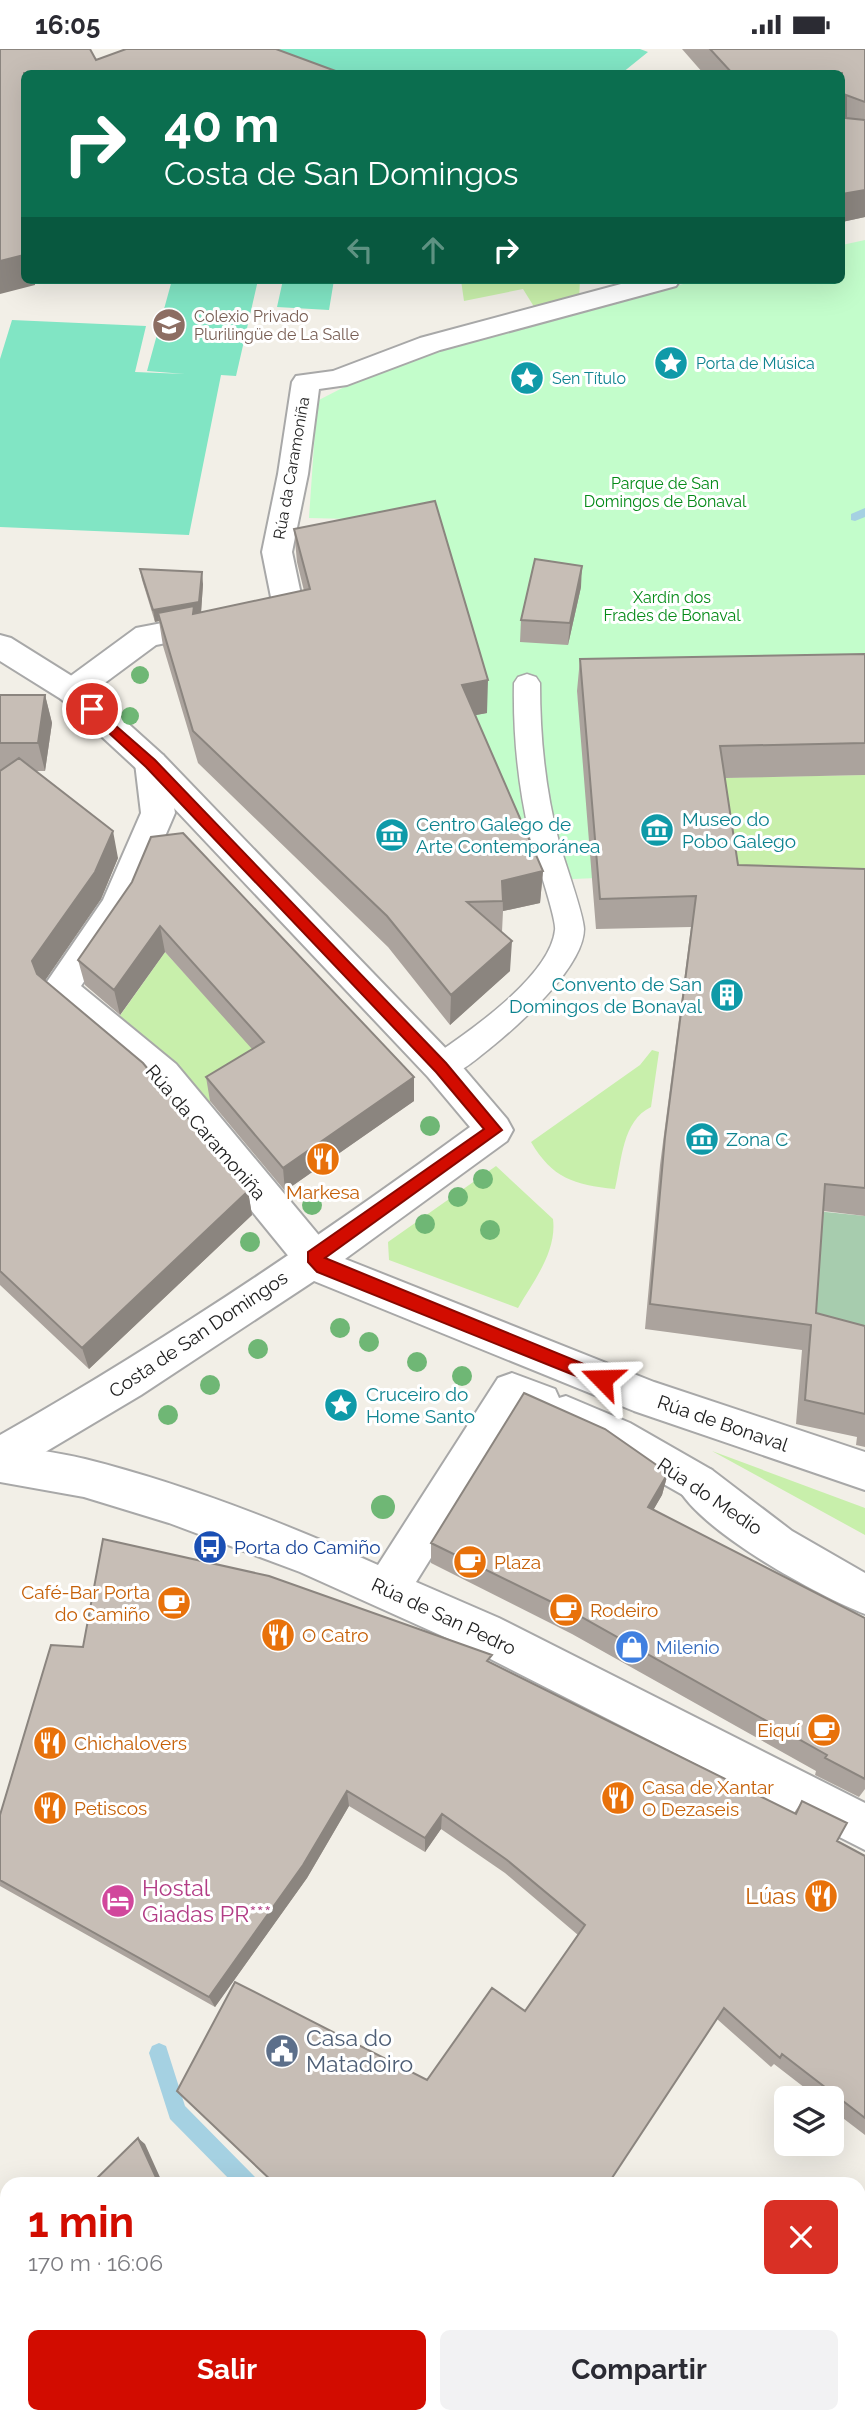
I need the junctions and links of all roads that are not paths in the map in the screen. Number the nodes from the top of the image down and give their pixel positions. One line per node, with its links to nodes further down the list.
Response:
1 (652, 284): 4 (street, Rúa da Caramoniña)
2 (0, 646): 4 (street)
3 (527, 683): 6 (lane)
4 (72, 691): 5 (street)
5 (150, 763): 6 (street); 7 (street, Rúa da Caramoniña)
6 (441, 1067): 7 (street, Costa de San Domingos)
7 (313, 1257): 8 (street, Costa de San Domingos); 10 (street, Rúa de Bonaval)
8 (0, 1457)
9 (0, 1463): 11 (street, Rúa de San Pedro)
10 (865, 1471)
11 (388, 1588): 12 (street, Rúa do Medio); 13 (street, Rúa de San Pedro)
12 (865, 1594)
13 (865, 1828)

